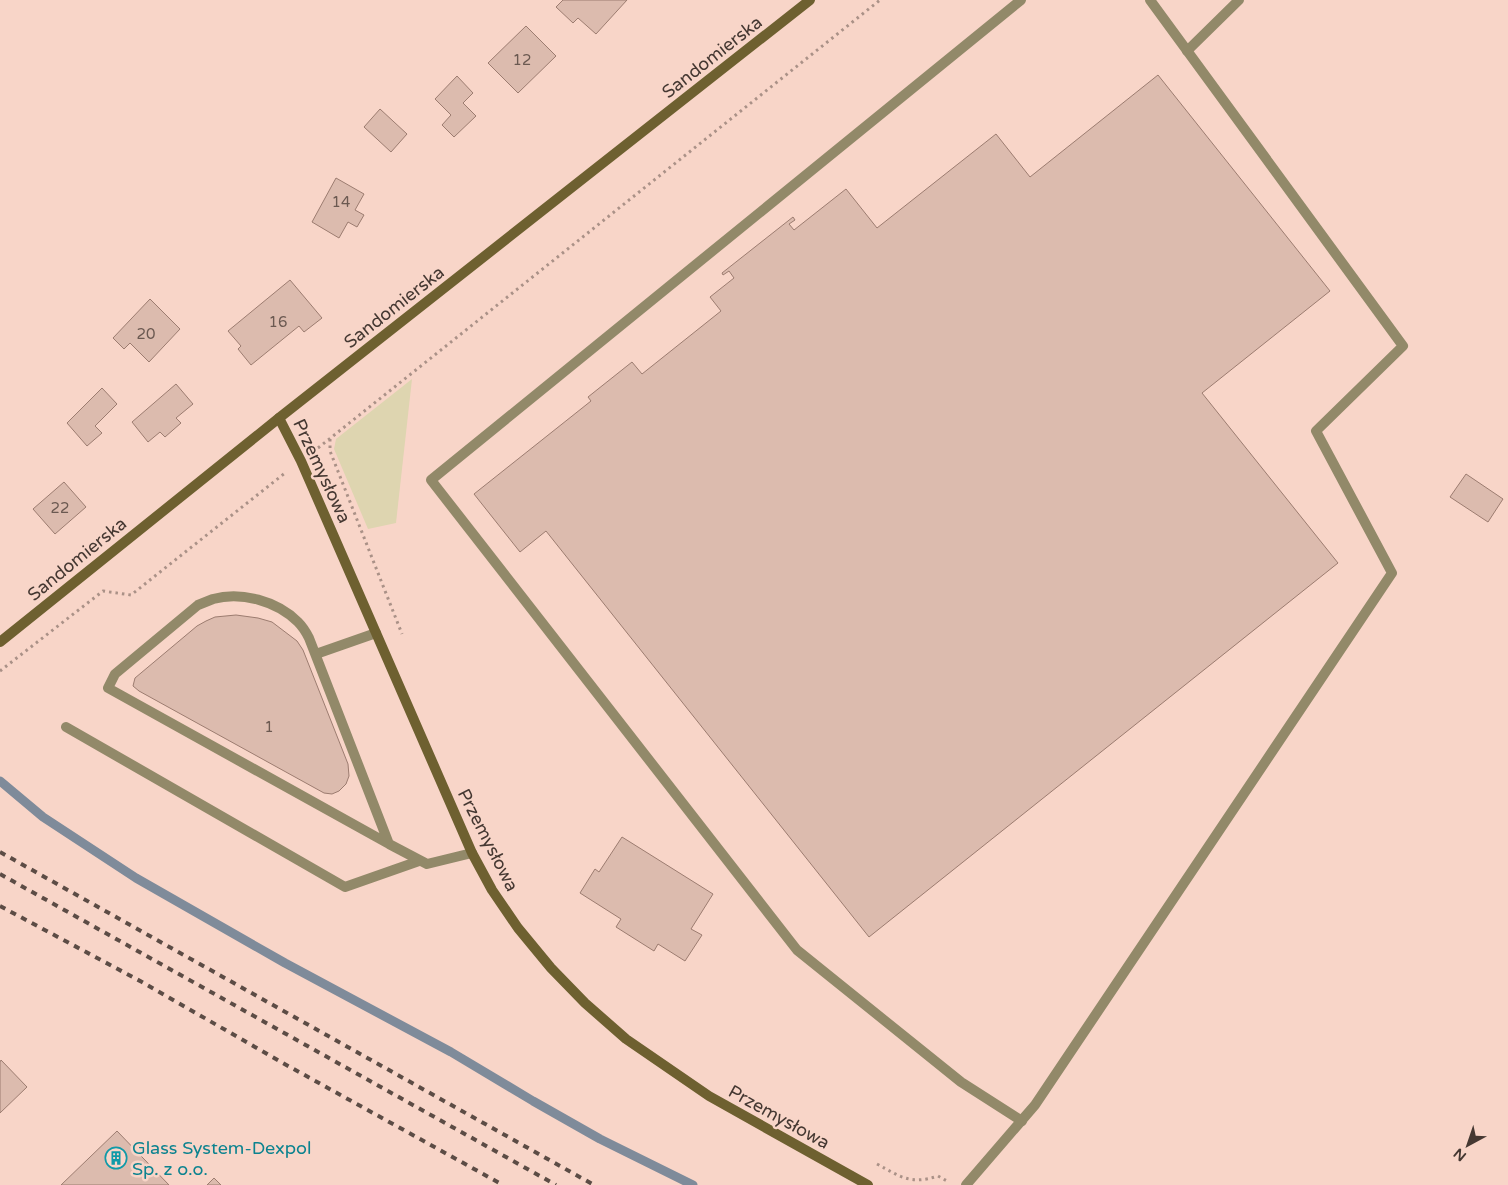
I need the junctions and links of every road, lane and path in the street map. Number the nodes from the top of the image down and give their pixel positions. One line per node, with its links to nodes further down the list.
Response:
1 (810, 0): 7 (street, Sandomierska)
2 (880, 0): 10 (path)
3 (1021, 0): 18 (lane)
4 (1150, 0): 6 (lane)
5 (1239, 0): 6 (lane)
6 (1187, 51): 18 (lane)
7 (279, 418): 9 (street, Przemysłowa); 11 (street, Sandomierska)
8 (264, 490): 13 (path)
9 (376, 633): 12 (lane); 16 (street, Przemysłowa)
10 (402, 636)
11 (0, 642)
12 (316, 654): 15 (lane); 15 (lane)
13 (0, 671)
14 (66, 727): 17 (lane)
15 (389, 844): 17 (lane)
16 (472, 853): 17 (lane); 20 (street, Przemysłowa)
17 (419, 861)
18 (1022, 1121): 22 (lane)
19 (876, 1163): 21 (path)
20 (868, 1185)
21 (953, 1185)
22 (966, 1185)

